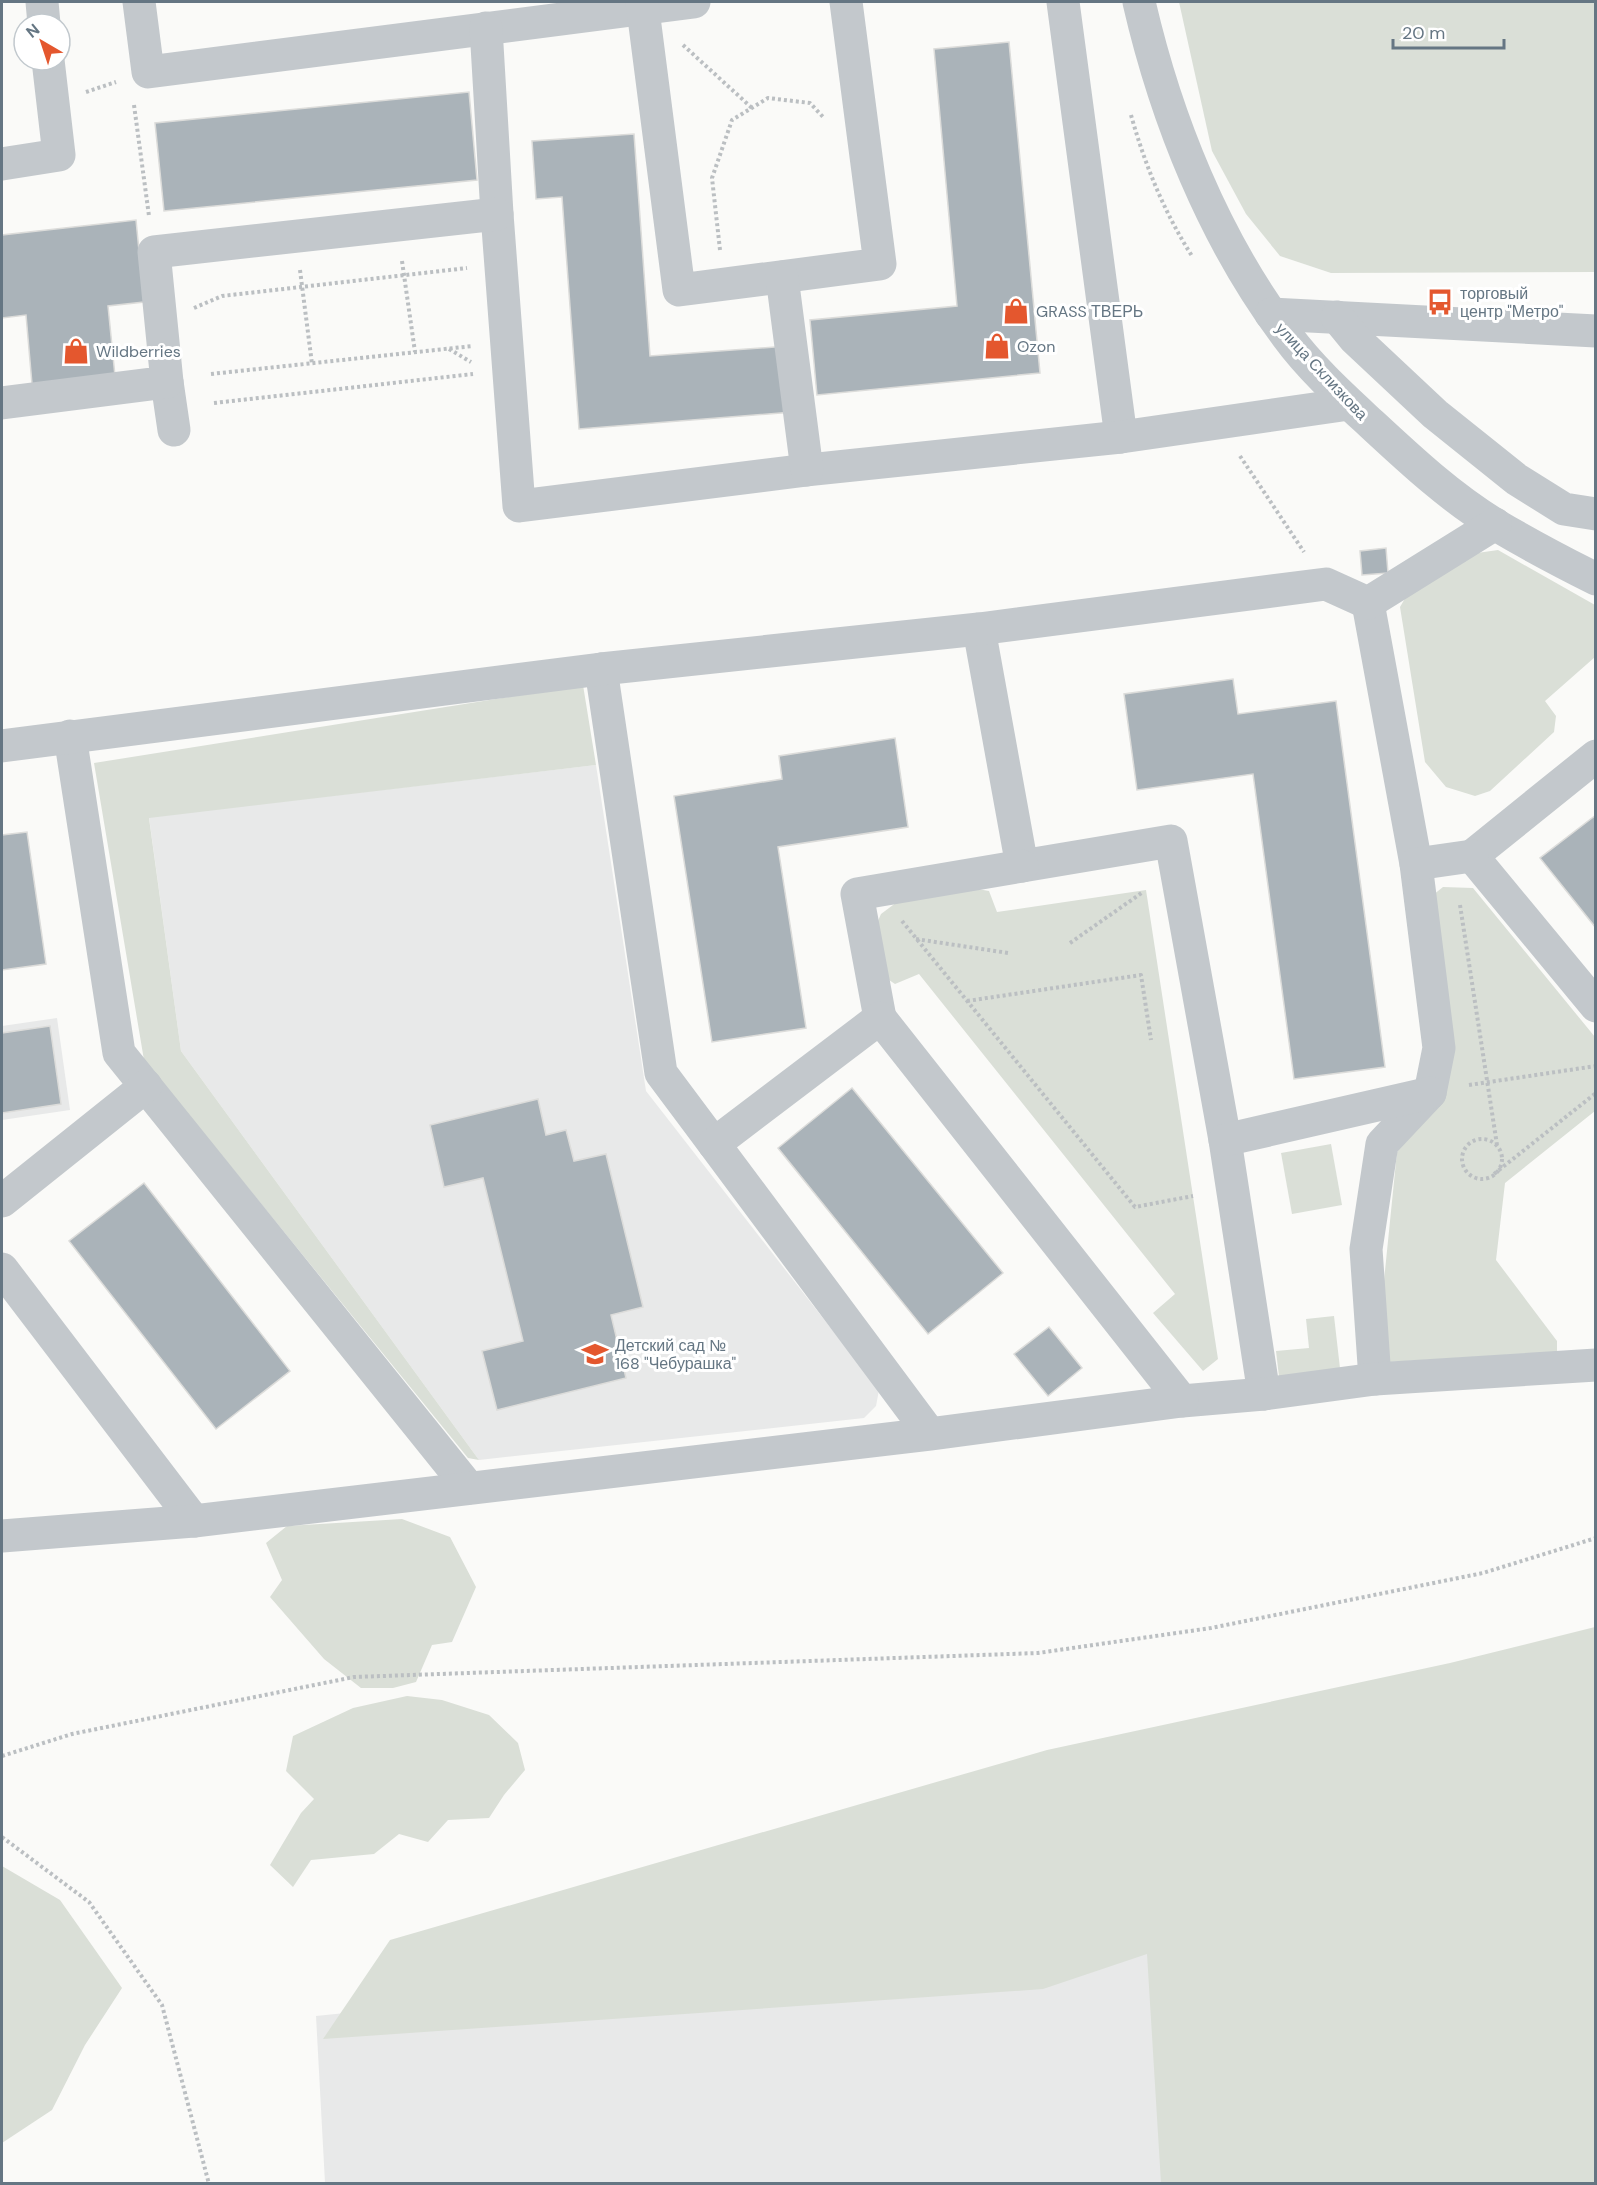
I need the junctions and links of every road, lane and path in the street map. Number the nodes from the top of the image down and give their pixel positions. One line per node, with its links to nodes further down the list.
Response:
1 (139, 2): 9 (street)
2 (694, 2): 6 (street)
3 (846, 2): 23 (street)
4 (1063, 2): 40 (street)
5 (1139, 2): 25 (street, улица Склизкова)
6 (642, 5): 7 (street); 11 (path); 23 (street)
7 (486, 28): 9 (street); 15 (street)
8 (49, 72): 10 (street)
9 (139, 75): 10 (path); 19 (path)
10 (53, 102): 14 (street)
11 (752, 108): 13 (path); 18 (path)
12 (1131, 112): 21 (path)
13 (828, 122)
14 (2, 164)
15 (497, 214): 16 (street); 20 (street)
16 (397, 225): 17 (street); 22 (path)
17 (296, 236): 19 (street); 24 (path)
18 (720, 247)
19 (154, 252): 27 (street)
20 (501, 264): 22 (path); 29 (street)
21 (1197, 264)
22 (404, 275): 24 (path); 30 (path)
23 (782, 277): 41 (street)
24 (302, 286): 27 (path); 31 (path)
25 (1271, 314): 26 (street); 37 (street, улица Склизкова)
26 (1337, 318): 28 (street); 42 (street)
27 (161, 322): 34 (street)
28 (1596, 332)
29 (507, 342): 30 (path); 41 (street)
30 (415, 352): 31 (path)
31 (312, 364): 32 (path)
32 (211, 374)
33 (477, 374): 36 (path)
34 (167, 382): 35 (street); 39 (street)
35 (2, 403)
36 (214, 403)
37 (1350, 404): 38 (street); 43 (street, улица Склизкова)
38 (1218, 423): 40 (street); 45 (path)
39 (174, 430)
40 (1121, 437): 41 (street)
41 (807, 470)
42 (1596, 514)
43 (1495, 524): 44 (street, улица Склизкова); 46 (street)
44 (1596, 579)
45 (1326, 584): 46 (street); 47 (street)
46 (1368, 603): 53 (street)
47 (979, 628): 48 (street); 54 (street)
48 (601, 669): 49 (street); 71 (street)
49 (70, 736): 50 (street); 67 (street)
50 (2, 746)
51 (1596, 756): 52 (street)
52 (1472, 856): 53 (street); 62 (street)
53 (1416, 864): 68 (street)
54 (1022, 866): 55 (street); 70 (street)
55 (890, 889): 58 (path); 63 (street)
56 (1146, 890): 59 (path)
57 (1459, 898): 66 (path)
58 (915, 939): 60 (path); 61 (path)
59 (1071, 943)
60 (1008, 953)
61 (967, 1001): 64 (path); 74 (path)
62 (1596, 1006)
63 (880, 1018): 71 (street); 80 (street)
64 (1151, 1040)
65 (1596, 1066): 66 (path)
66 (1487, 1083): 68 (path); 72 (path)
67 (146, 1086): 75 (street); 82 (street)
68 (1430, 1092): 70 (street); 78 (street)
69 (1596, 1093): 73 (path)
70 (1225, 1140): 79 (street)
71 (714, 1144): 81 (street)
72 (1497, 1145): 73 (path); 73 (path)
73 (1494, 1174)
74 (1193, 1196)
75 (2, 1201)
76 (2, 1269): 83 (street)
77 (1596, 1365): 78 (street)
78 (1374, 1379): 79 (street)
79 (1264, 1394): 80 (street)
80 (1182, 1401): 81 (street)
81 (930, 1434): 82 (street)
82 (469, 1488): 83 (street)
83 (194, 1521): 84 (street)
84 (2, 1536)
85 (1596, 1538): 86 (path)
86 (2, 1756)
87 (2, 1837): 88 (path)
88 (209, 2184)

